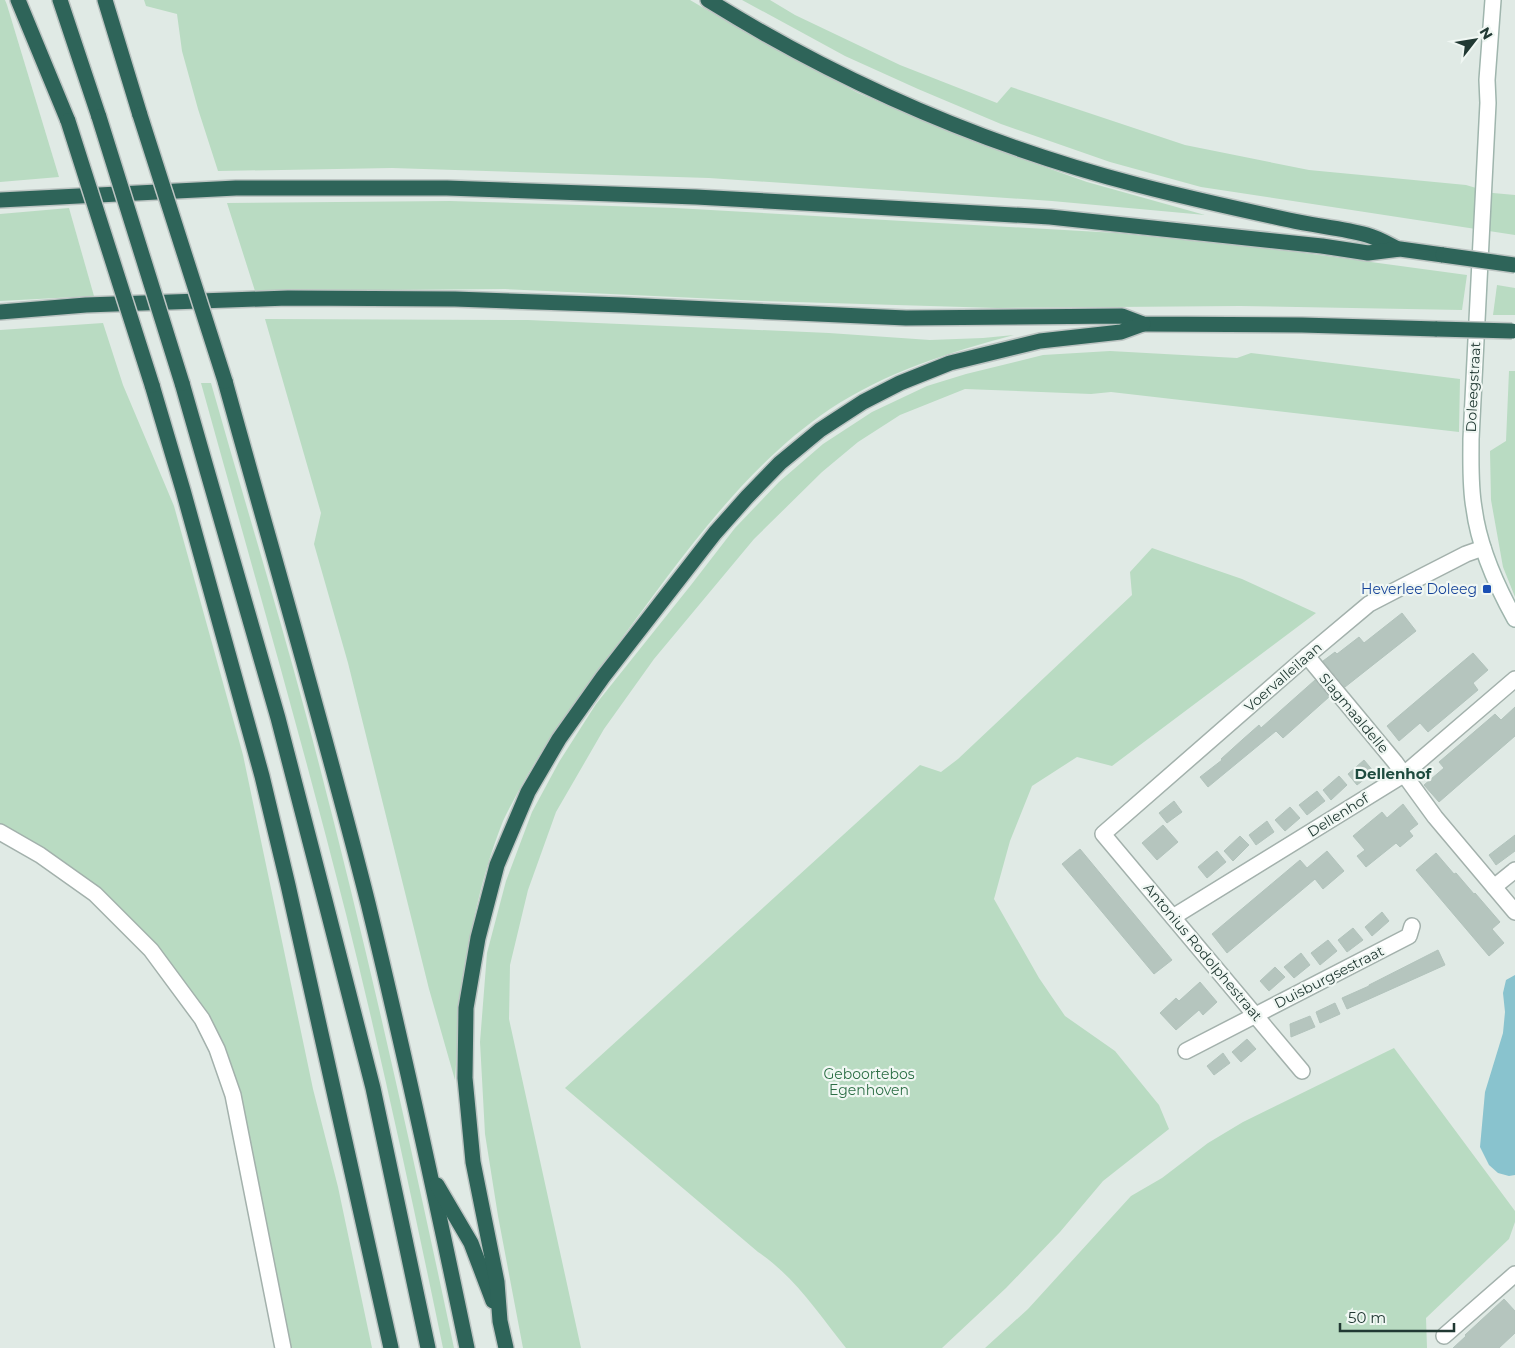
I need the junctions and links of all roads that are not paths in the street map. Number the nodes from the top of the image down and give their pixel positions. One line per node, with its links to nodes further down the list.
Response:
1 (18, 0): 32 (highway, bridge)
2 (60, 0): 33 (highway, bridge)
3 (105, 0): 27 (highway, bridge)
4 (708, 0): 7 (highway)
5 (1493, 0): 12 (street, Doleegstraat)
6 (3, 200): 7 (highway)
7 (1400, 249): 8 (highway, bridge)
8 (1515, 265)
9 (0, 312): 10 (highway)
10 (1144, 324): 11 (highway, bridge); 29 (highway)
11 (1514, 332)
12 (1483, 548): 13 (street, Doleegstraat); 14 (street, Voervalleilaan)
13 (1515, 619)
14 (1307, 656): 16 (street, Slagmaaldelle); 18 (street, Voervalleilaan)
15 (1515, 680): 16 (street, Dellenhof)
16 (1403, 774): 20 (street, Slagmaaldelle); 22 (street, Dellenhof)
17 (0, 832): 31 (street)
18 (1103, 834): 22 (street, Antonius Rodolphestraat)
19 (1515, 870): 20 (street)
20 (1494, 887): 21 (street, Slagmaaldelle)
21 (1515, 912)
22 (1173, 917): 24 (street, Antonius Rodolphestraat)
23 (1412, 926): 24 (street, Duisburgsestraat)
24 (1256, 1015): 25 (street, Duisburgsestraat); 26 (street, Antonius Rodolphestraat)
25 (1186, 1051)
26 (1302, 1071)
27 (431, 1174): 29 (highway); 34 (highway)
28 (1515, 1274): 30 (street)
29 (500, 1321): 35 (highway)
30 (1444, 1336)
31 (284, 1348)
32 (391, 1348)
33 (428, 1348)
34 (467, 1348)
35 (506, 1348)

